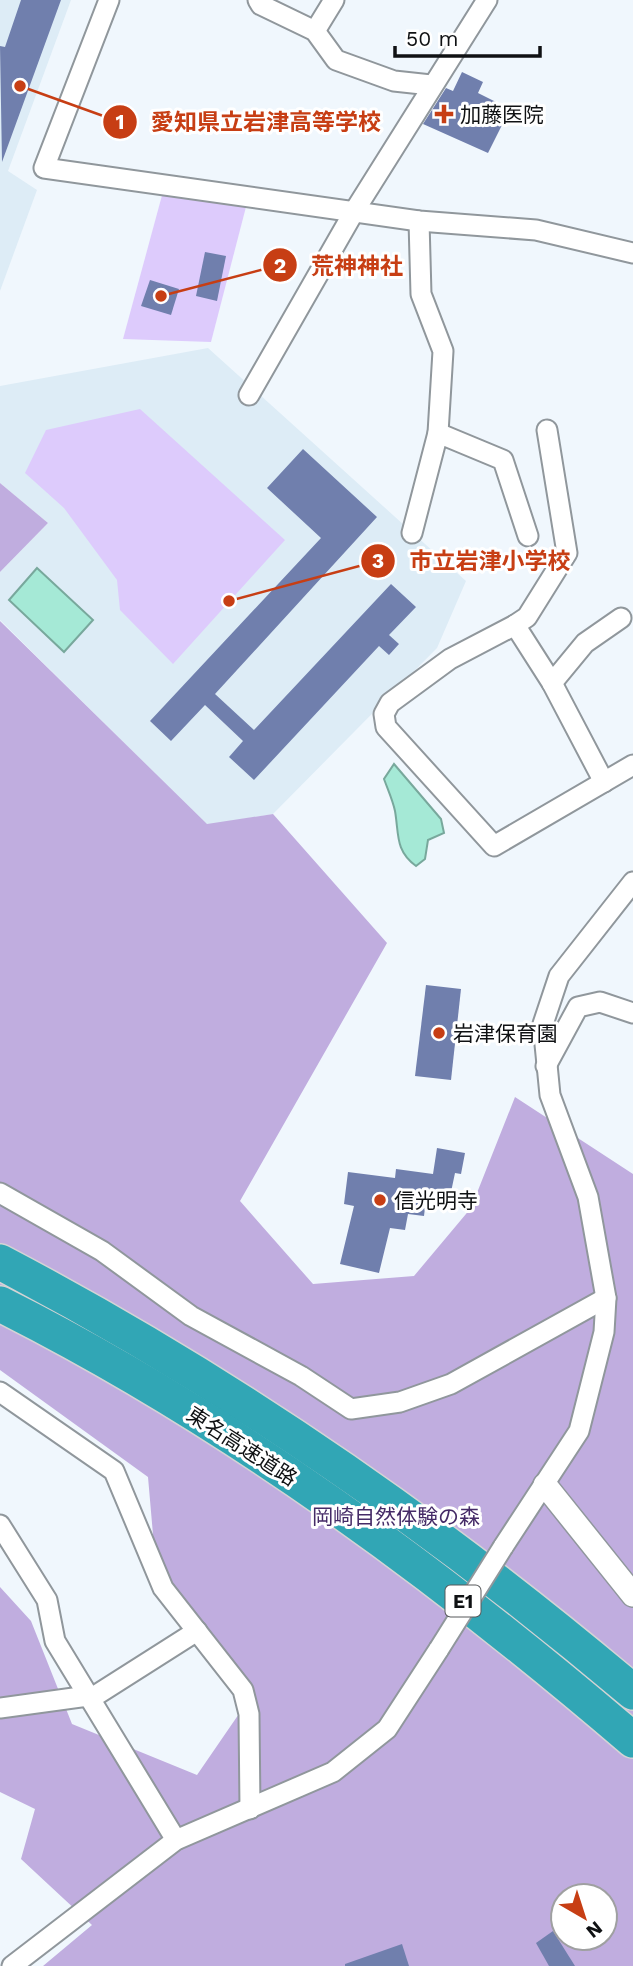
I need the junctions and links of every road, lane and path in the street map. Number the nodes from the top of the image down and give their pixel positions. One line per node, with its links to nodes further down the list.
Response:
1 (109, 0): 7 (street)
2 (258, 0): 5 (street)
3 (334, 0): 5 (street)
4 (487, 0): 6 (street)
5 (314, 31): 6 (street)
6 (431, 86): 7 (street)
7 (355, 210): 8 (street); 10 (street)
8 (419, 221): 9 (street); 12 (street)
9 (633, 253)
10 (249, 395)
11 (547, 430): 16 (street)
12 (438, 433): 13 (street); 14 (street)
13 (412, 533)
14 (528, 536)
15 (621, 618): 17 (street)
16 (515, 625): 17 (street); 19 (street)
17 (552, 683): 19 (street)
18 (633, 765): 19 (street)
19 (604, 782)
20 (633, 882): 22 (street)
21 (633, 1013): 22 (street)
22 (545, 1068): 25 (street)
23 (0, 1193): 25 (street)
24 (0, 1262): 33 (highway, 東名高速道路 / E1)
25 (606, 1297): 28 (street)
26 (0, 1304): 36 (highway, 東名高速道路 / E1)
27 (0, 1392): 32 (street)
28 (545, 1485): 31 (street); 37 (street, bridge)
29 (0, 1525): 30 (street)
30 (6, 1543): 34 (street)
31 (633, 1595)
32 (197, 1631): 34 (street); 37 (street)
33 (633, 1692)
34 (89, 1697): 35 (street); 38 (street)
35 (0, 1708)
36 (633, 1740)
37 (250, 1809): 38 (street)
38 (176, 1840): 39 (street)
39 (12, 1966)

